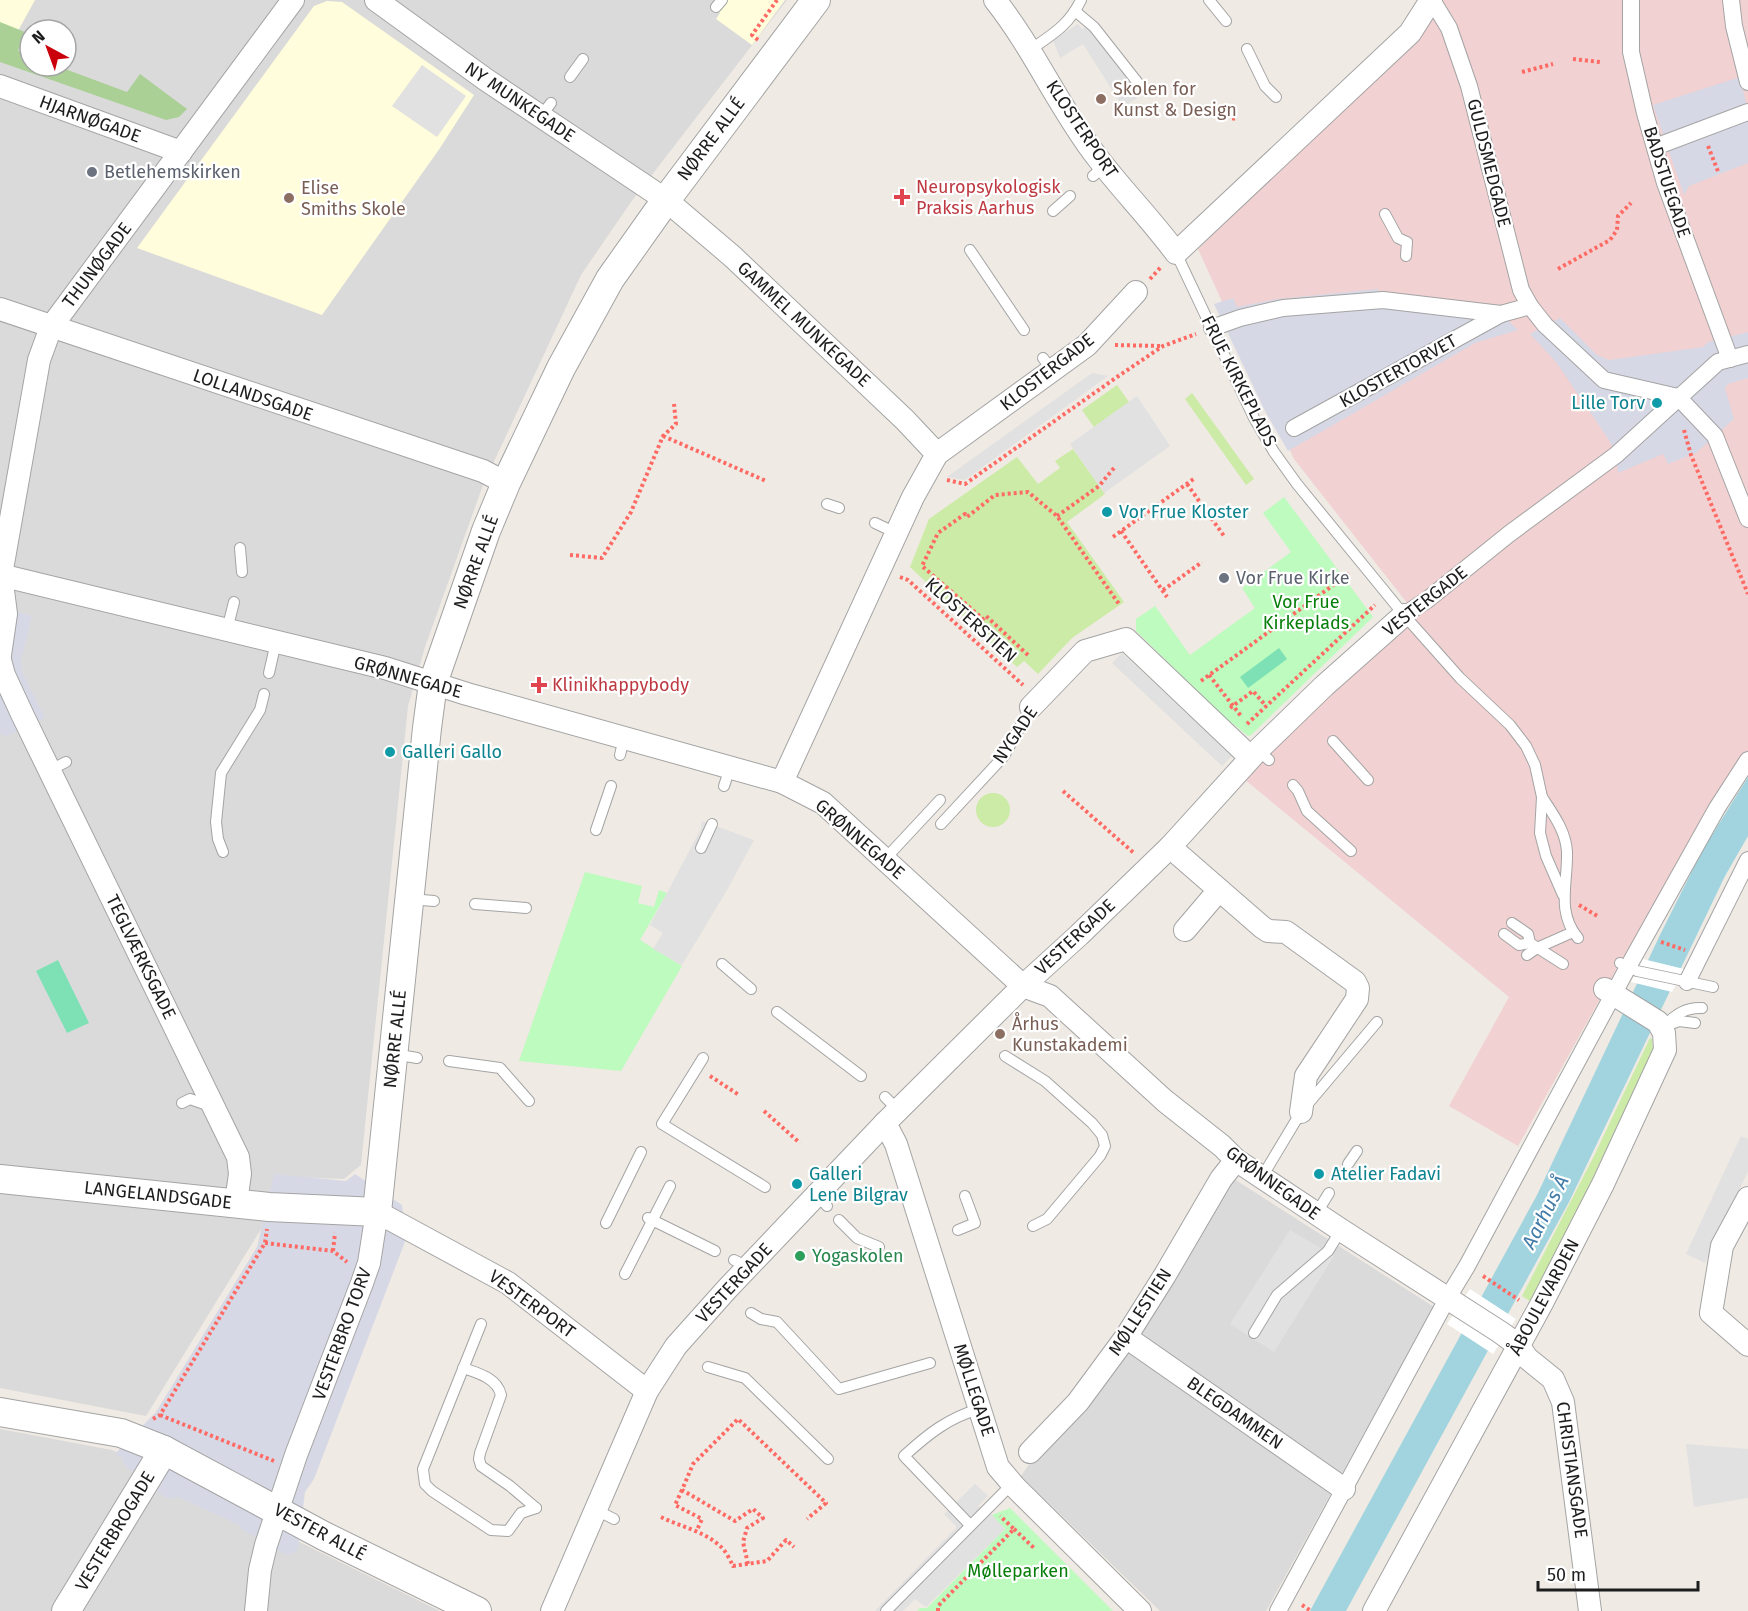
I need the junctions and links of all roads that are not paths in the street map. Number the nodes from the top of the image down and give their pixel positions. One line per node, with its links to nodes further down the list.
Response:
1 (293, 0): 22 (street, THUNØGADE)
2 (376, 0): 24 (street, NY MUNKEGADE)
3 (816, 0): 24 (street, NØRRE ALLÉ)
4 (995, 0): 13 (street, KLOSTERPORT)
5 (1081, 0): 10 (lane)
6 (1209, 0): 11 (lane)
7 (1432, 0): 28 (street); 31 (street, GULDSMEDGADE)
8 (1631, 0): 21 (street, BADSTUEGADE)
9 (1731, 0): 16 (street)
10 (1076, 11): 13 (lane); 18 (lane)
11 (1226, 21)
12 (1247, 49): 19 (lane)
13 (1030, 50): 28 (street, KLOSTERPORT)
14 (584, 59): 15 (lane)
15 (570, 77)
16 (1748, 82)
17 (0, 86): 22 (street, HJARNØGADE)
18 (1142, 88)
19 (1276, 97)
20 (1748, 112): 21 (street)
21 (1655, 147): 38 (street, BADSTUEGADE)
22 (181, 152): 34 (street, THUNØGADE)
23 (1070, 196): 25 (lane)
24 (666, 200): 41 (street, GAMMEL MUNKEGADE); 42 (street, NØRRE ALLÉ)
25 (1053, 211)
26 (1385, 214): 29 (lane)
27 (970, 250): 36 (lane)
28 (1176, 253): 35 (lane, FRUE KIRKEPLADS)
29 (1406, 256)
30 (1136, 292): 41 (street, KLOSTERGADE)
31 (1530, 306): 33 (street, KLOSTERTORVET); 39 (street, GULDSMEDGADE)
32 (0, 309): 34 (street, LOLLANDSGADE)
33 (1501, 314): 35 (street, KLOSTERTORVET); 40 (street, KLOSTERTORVET)
34 (51, 327): 42 (street, LOLLANDSGADE); 50 (street, THUNØGADE)
35 (1212, 328): 52 (lane, FRUE KIRKEPLADS)
36 (1024, 330)
37 (1748, 354): 38 (street)
38 (1724, 361): 39 (street, VESTERGADE)
39 (1678, 397): 45 (street); 52 (street, VESTERGADE)
40 (1294, 428)
41 (937, 454): 47 (street, KLOSTERGADE)
42 (506, 483): 58 (street, NØRRE ALLÉ)
43 (827, 504): 44 (lane)
44 (839, 508)
45 (1748, 519)
46 (875, 524): 47 (lane)
47 (896, 533): 65 (street, KLOSTERGADE)
48 (240, 548): 49 (lane)
49 (242, 572)
50 (0, 575): 53 (street, GRØNNEGADE); 55 (street, THUNØGADE)
51 (234, 602): 53 (lane)
52 (1404, 615): 62 (street, VESTERGADE); 68 (lane, FRUE KIRKEPLADS)
53 (227, 630): 54 (street, GRØNNEGADE)
54 (276, 642): 57 (lane); 58 (street, GRØNNEGADE)
55 (0, 655)
56 (0, 660): 107 (street, TEGLVÆRKSGADE)
57 (269, 673)
58 (433, 683): 65 (street, GRØNNEGADE); 122 (street, NØRRE ALLÉ)
59 (264, 694): 76 (lane)
60 (1035, 703): 62 (street, NYGADE); 71 (lane, NYGADE)
61 (1334, 741): 64 (lane)
62 (1259, 756): 73 (street, VESTERGADE)
63 (1748, 759): 90 (street)
64 (1368, 780)
65 (782, 782): 77 (street, GRØNNEGADE)
66 (1293, 785): 75 (lane)
67 (611, 786): 72 (lane)
68 (1542, 796): 80 (lane); 80 (lane)
69 (940, 800): 77 (lane)
70 (712, 824): 74 (lane)
71 (941, 824)
72 (596, 830)
73 (1170, 847): 79 (street); 92 (street, VESTERGADE)
74 (701, 848)
75 (1351, 851)
76 (223, 852)
77 (885, 859): 92 (street, GRØNNEGADE)
78 (1748, 860): 91 (street)
79 (1219, 890): 84 (street); 109 (street)
80 (1563, 895): 86 (lane)
81 (475, 904): 82 (lane)
82 (526, 908)
83 (1512, 923): 86 (lane)
84 (1185, 930)
85 (1504, 934): 86 (lane)
86 (1533, 945): 87 (lane); 89 (lane)
87 (1527, 955)
88 (723, 964): 94 (lane)
89 (1563, 964)
90 (1628, 967): 91 (lane); 95 (street)
91 (1682, 981): 93 (lane)
92 (1023, 986): 108 (street, VESTERGADE); 112 (street, GRØNNEGADE)
93 (1713, 987)
94 (751, 989)
95 (1614, 994): 100 (street); 133 (street)
96 (1702, 1008): 100 (lane)
97 (777, 1012): 104 (lane)
98 (1377, 1022): 109 (lane)
99 (1695, 1023): 100 (lane)
100 (1660, 1024): 138 (street, ÅBOULEVARDEN)
101 (1005, 1056): 127 (lane)
102 (449, 1061): 105 (lane)
103 (700, 1063): 117 (lane)
104 (861, 1076)
105 (530, 1101)
106 (182, 1103): 107 (lane)
107 (213, 1107): 121 (street, TEGLVÆRKSGADE)
108 (889, 1110): 143 (street, VESTERGADE); 144 (street, MØLLEGADE)
109 (1301, 1112): 114 (lane)
110 (1357, 1151): 113 (lane)
111 (641, 1152): 126 (lane)
112 (1236, 1160): 114 (street, GRØNNEGADE); 137 (street, MØLLESTIEN)
113 (1348, 1164)
114 (1262, 1177): 123 (street, GRØNNEGADE)
115 (0, 1179): 121 (street, LANGELANDSGADE)
116 (670, 1186): 124 (lane)
117 (765, 1187)
118 (1329, 1193): 123 (lane)
119 (965, 1196): 128 (lane)
120 (1748, 1197): 139 (street)
121 (236, 1202): 122 (street, LANGELANDSGADE)
122 (377, 1212): 143 (street, VESTERPORT); 151 (street, VESTERBRO TORV)
123 (1316, 1214): 129 (street, GRØNNEGADE)
124 (649, 1218): 131 (lane); 132 (lane)
125 (839, 1220): 130 (lane)
126 (606, 1222)
127 (1033, 1226)
128 (958, 1230)
129 (1341, 1230): 133 (street, GRØNNEGADE); 136 (lane)
130 (879, 1247)
131 (715, 1251)
132 (625, 1274)
133 (1453, 1302): 138 (street, GRØNNEGADE); 150 (street)
134 (751, 1313): 140 (lane)
135 (481, 1324): 142 (lane)
136 (1254, 1333)
137 (1126, 1336): 147 (street, MØLLESTIEN); 150 (street, BLEGDAMMEN)
138 (1512, 1340): 160 (street, ÅBOULEVARDEN); 161 (street, CHRISTIANSGADE)
139 (1748, 1346)
140 (930, 1363)
141 (708, 1367): 148 (lane)
142 (463, 1368): 142 (lane)
143 (647, 1391): 156 (street, VESTERGADE)
144 (980, 1409): 149 (street, MØLLEGADE); 152 (lane)
145 (0, 1412): 146 (street, VESTER ALLÉ)
146 (164, 1450): 151 (street, VESTER ALLÉ); 153 (street, VESTERBROGADE)
147 (1030, 1452)
148 (828, 1460)
149 (1012, 1484): 152 (lane); 158 (street, MØLLEGADE)
150 (1344, 1489): 159 (street)
151 (277, 1510): 154 (street, VESTERBRO TORV); 155 (street, VESTER ALLÉ)
152 (970, 1526): 157 (lane)
153 (66, 1611)
154 (255, 1611)
155 (477, 1611)
156 (552, 1611)
157 (886, 1611)
158 (1140, 1611)
159 (1278, 1611)
160 (1374, 1611)
161 (1590, 1611)

